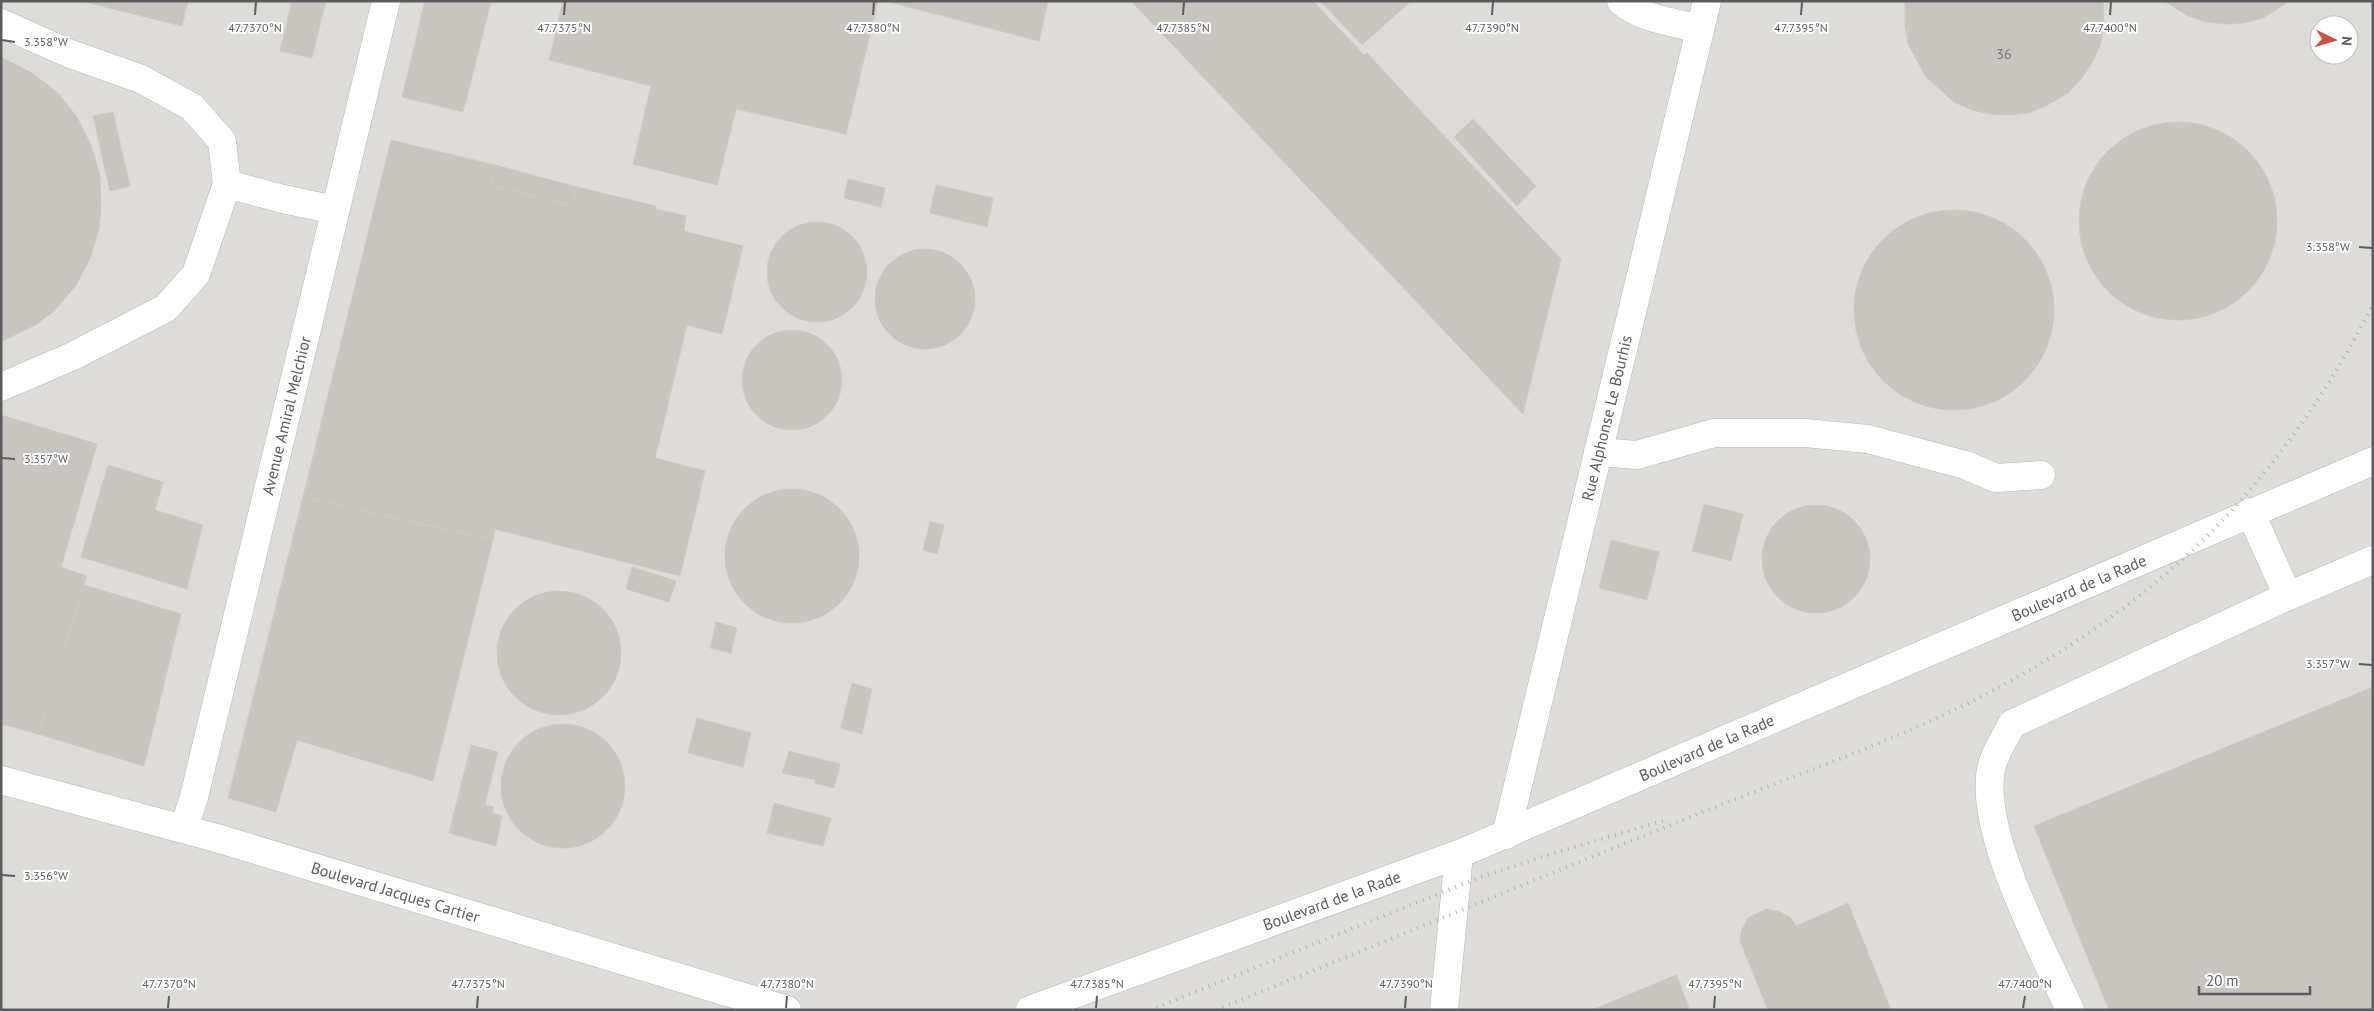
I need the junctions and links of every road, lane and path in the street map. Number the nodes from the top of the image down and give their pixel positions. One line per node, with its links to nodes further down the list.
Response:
1 (386, 1): 7 (street, Avenue Amiral Melchior)
2 (1621, 1): 5 (street)
3 (1707, 1): 5 (street, Rue Alphonse Le Bourhis)
4 (1, 23): 6 (street)
5 (1700, 29): 9 (street, Rue Alphonse Le Bourhis)
6 (227, 184): 7 (street); 8 (street)
7 (336, 210): 16 (street, Avenue Amiral Melchior)
8 (1, 387)
9 (1598, 452): 11 (street); 17 (street, Rue Alphonse Le Bourhis)
10 (2373, 461): 12 (street, Boulevard de la Rade)
11 (2041, 475)
12 (2250, 512): 14 (street); 17 (street, Boulevard de la Rade)
13 (2373, 560): 14 (street)
14 (2288, 596): 22 (street)
15 (1, 780): 16 (street, Boulevard Jacques Cartier)
16 (184, 828): 19 (street, Boulevard Jacques Cartier)
17 (1506, 835): 18 (street, Boulevard de la Rade)
18 (1459, 854): 20 (street, Boulevard de la Rade); 21 (street)
19 (787, 1010)
20 (1030, 1010)
21 (1444, 1010)
22 (2070, 1010)

